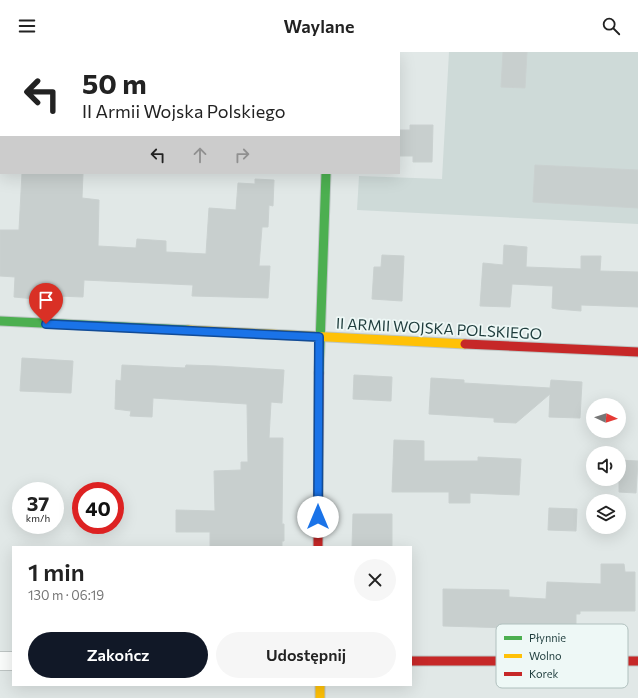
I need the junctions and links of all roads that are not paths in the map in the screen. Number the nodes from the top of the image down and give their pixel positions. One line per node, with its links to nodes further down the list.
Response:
1 (326, 174): 3 (street)
2 (0, 321): 3 (street, II ARMII WOJSKA POLSKIEGO)
3 (319, 337): 4 (street, II ARMII WOJSKA POLSKIEGO); 5 (street)
4 (638, 352)
5 (318, 546)
6 (0, 661): 7 (street)
7 (12, 661)
8 (412, 661): 9 (street)
9 (496, 661)
10 (320, 686): 11 (street)
11 (320, 698)

